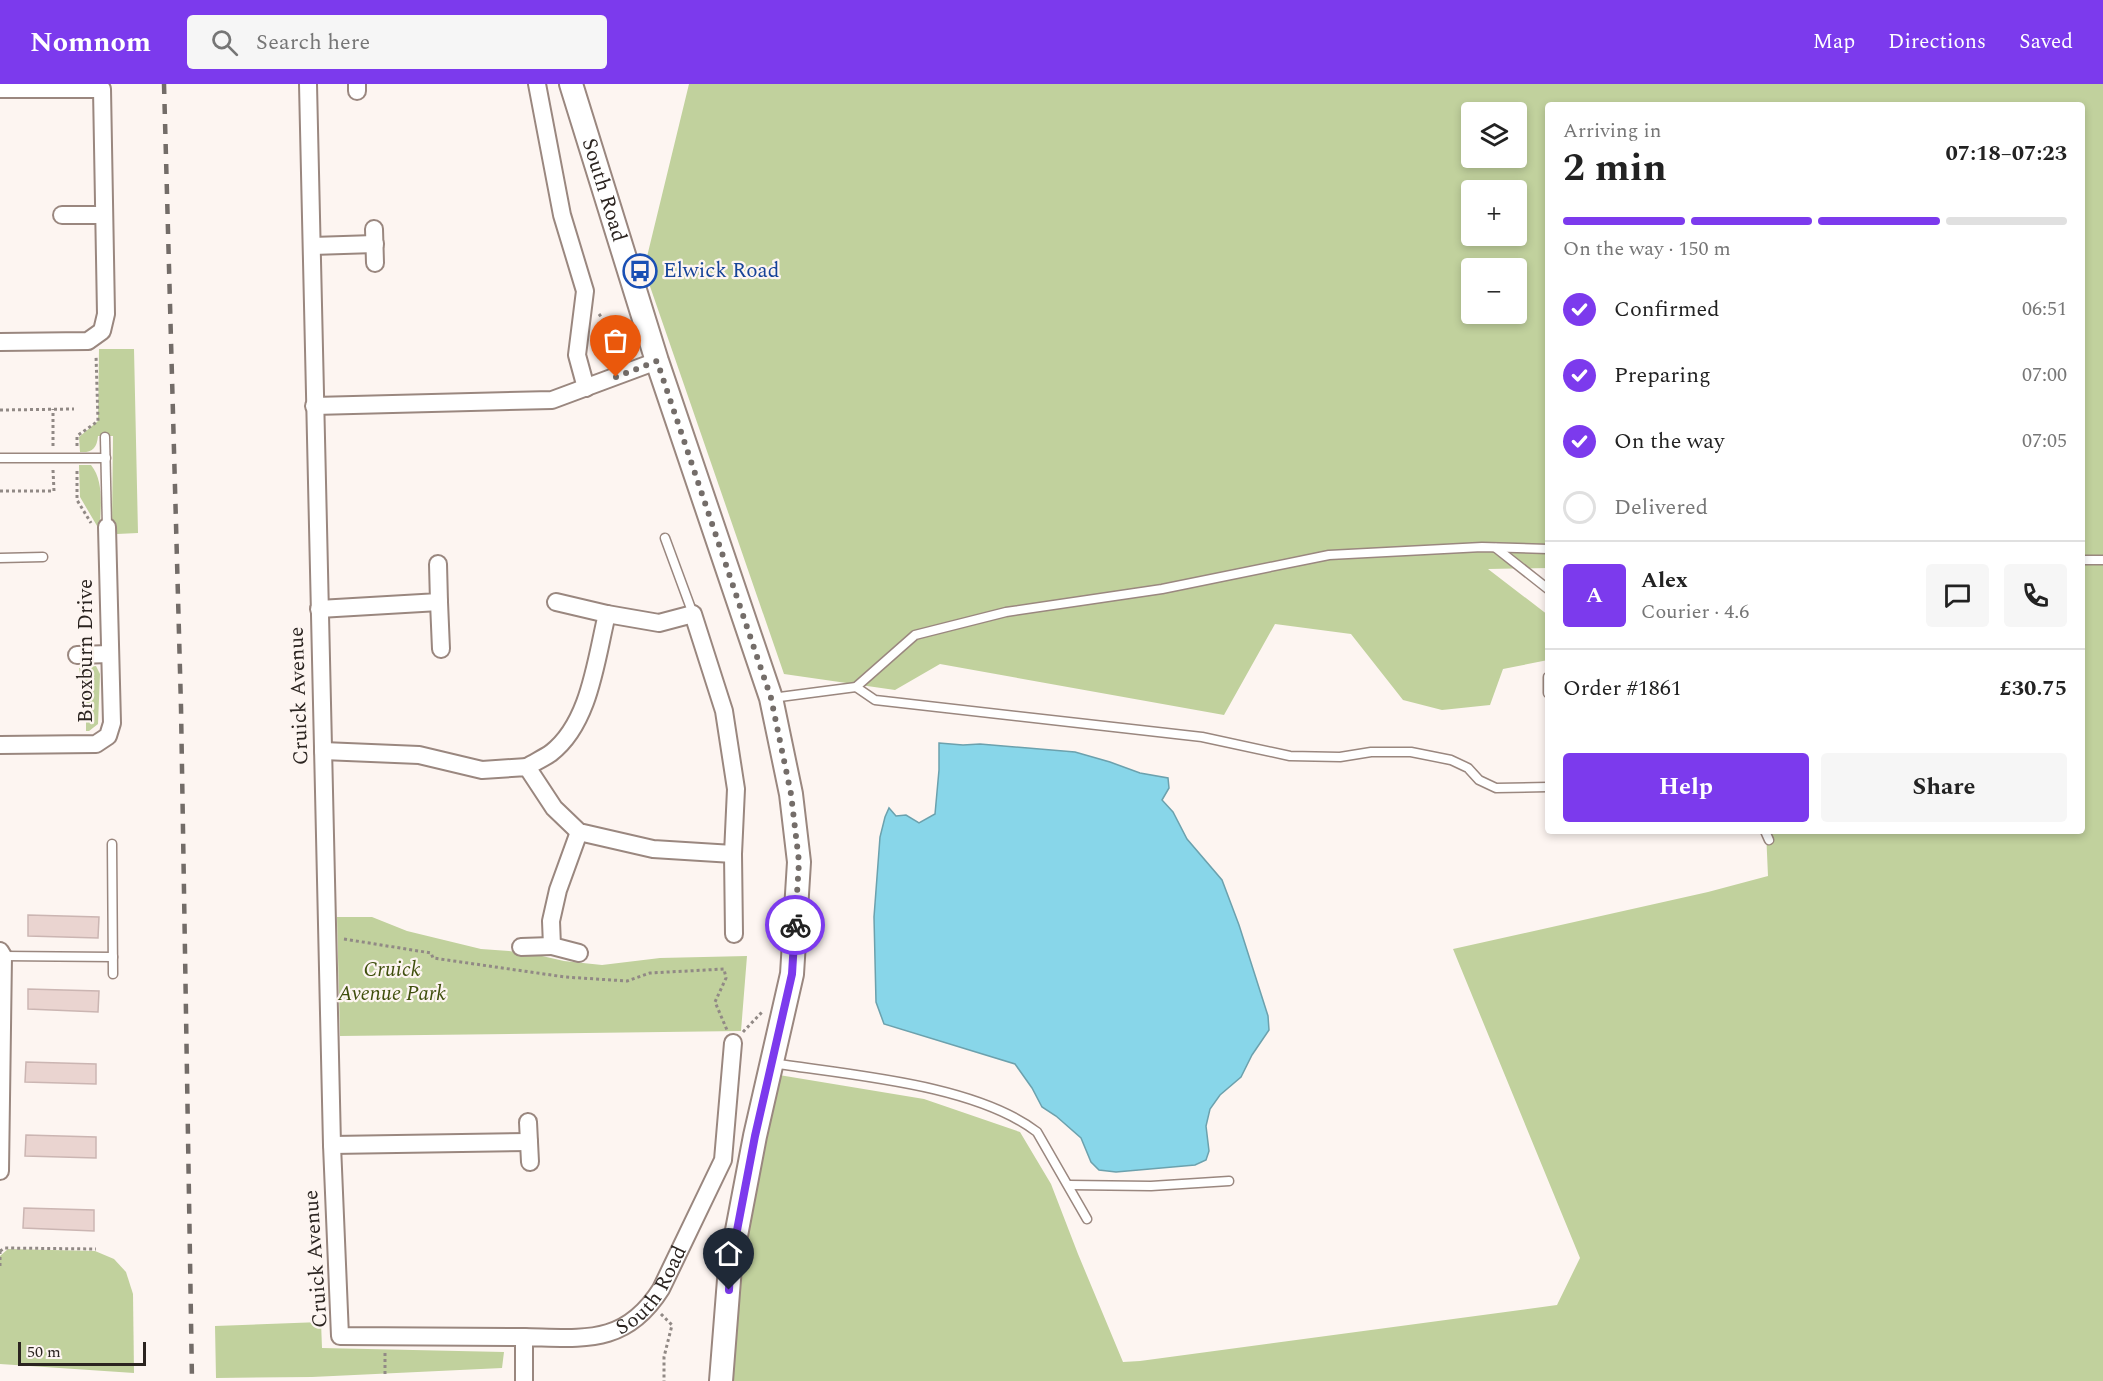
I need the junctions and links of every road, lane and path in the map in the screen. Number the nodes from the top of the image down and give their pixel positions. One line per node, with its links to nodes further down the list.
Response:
1 (308, 84): 8 (street, Cruick Avenue)
2 (537, 84): 12 (street, South Road)
3 (571, 84): 11 (main road, South Road)
4 (104, 86): 5 (street); 7 (street)
5 (0, 89)
6 (62, 215): 7 (street)
7 (104, 215): 10 (street)
8 (312, 246): 9 (street); 13 (street, Cruick Avenue)
9 (375, 263)
10 (0, 342)
11 (657, 361): 12 (street); 42 (main road, South Road)
12 (586, 388): 13 (street)
13 (314, 406): 35 (street, Cruick Avenue)
14 (53, 409): 15 (path); 16 (path); 18 (path)
15 (74, 409)
16 (0, 410)
17 (105, 437): 20 (lane)
18 (52, 452)
19 (0, 458): 20 (lane)
20 (105, 458): 23 (lane)
21 (53, 470): 22 (path)
22 (0, 491)
23 (107, 527): 39 (street, Broxburn Drive)
24 (665, 538): 37 (lane)
25 (1495, 547): 26 (lane); 32 (lane); 41 (lane)
26 (1545, 549)
27 (43, 557): 28 (lane)
28 (0, 558)
29 (2085, 560): 30 (lane)
30 (2103, 560)
31 (438, 564): 33 (street)
32 (1545, 587)
33 (440, 602): 35 (street); 38 (street)
34 (556, 602): 36 (street)
35 (319, 609): 44 (street, Cruick Avenue)
36 (607, 614): 37 (street); 45 (street)
37 (693, 614): 51 (street)
38 (441, 649)
39 (110, 654): 40 (street); 43 (street, Broxburn Drive)
40 (77, 655)
41 (856, 687): 42 (lane); 46 (lane)
42 (771, 698): 61 (main road, South Road)
43 (0, 745)
44 (323, 751): 45 (street); 53 (street, Cruick Avenue)
45 (527, 767): 47 (street)
46 (1545, 787)
47 (579, 832): 51 (street); 54 (street)
48 (1766, 834): 49 (lane)
49 (1769, 840)
50 (112, 844): 58 (lane)
51 (733, 854): 52 (street)
52 (734, 934)
53 (327, 936): 60 (path); 64 (street, Cruick Avenue)
54 (552, 946): 55 (street); 57 (street)
55 (521, 947)
56 (2, 954): 58 (lane); 66 (street)
57 (579, 954)
58 (113, 957): 59 (lane)
59 (114, 975)
60 (733, 1044): 73 (street, South Road)
61 (771, 1063): 68 (lane); 79 (main road, South Road)
62 (528, 1122): 63 (street)
63 (529, 1142): 64 (street); 65 (street)
64 (332, 1145): 74 (street, Cruick Avenue)
65 (530, 1162)
66 (0, 1172)
67 (1229, 1181): 68 (lane)
68 (1069, 1185): 69 (lane)
69 (1087, 1219)
70 (96, 1249): 71 (path)
71 (0, 1251): 72 (path)
72 (0, 1268)
73 (651, 1304): 74 (street, South Road); 78 (path)
74 (524, 1337): 77 (street)
75 (385, 1346): 76 (path)
76 (385, 1375)
77 (524, 1381)
78 (664, 1381)
79 (721, 1381)

